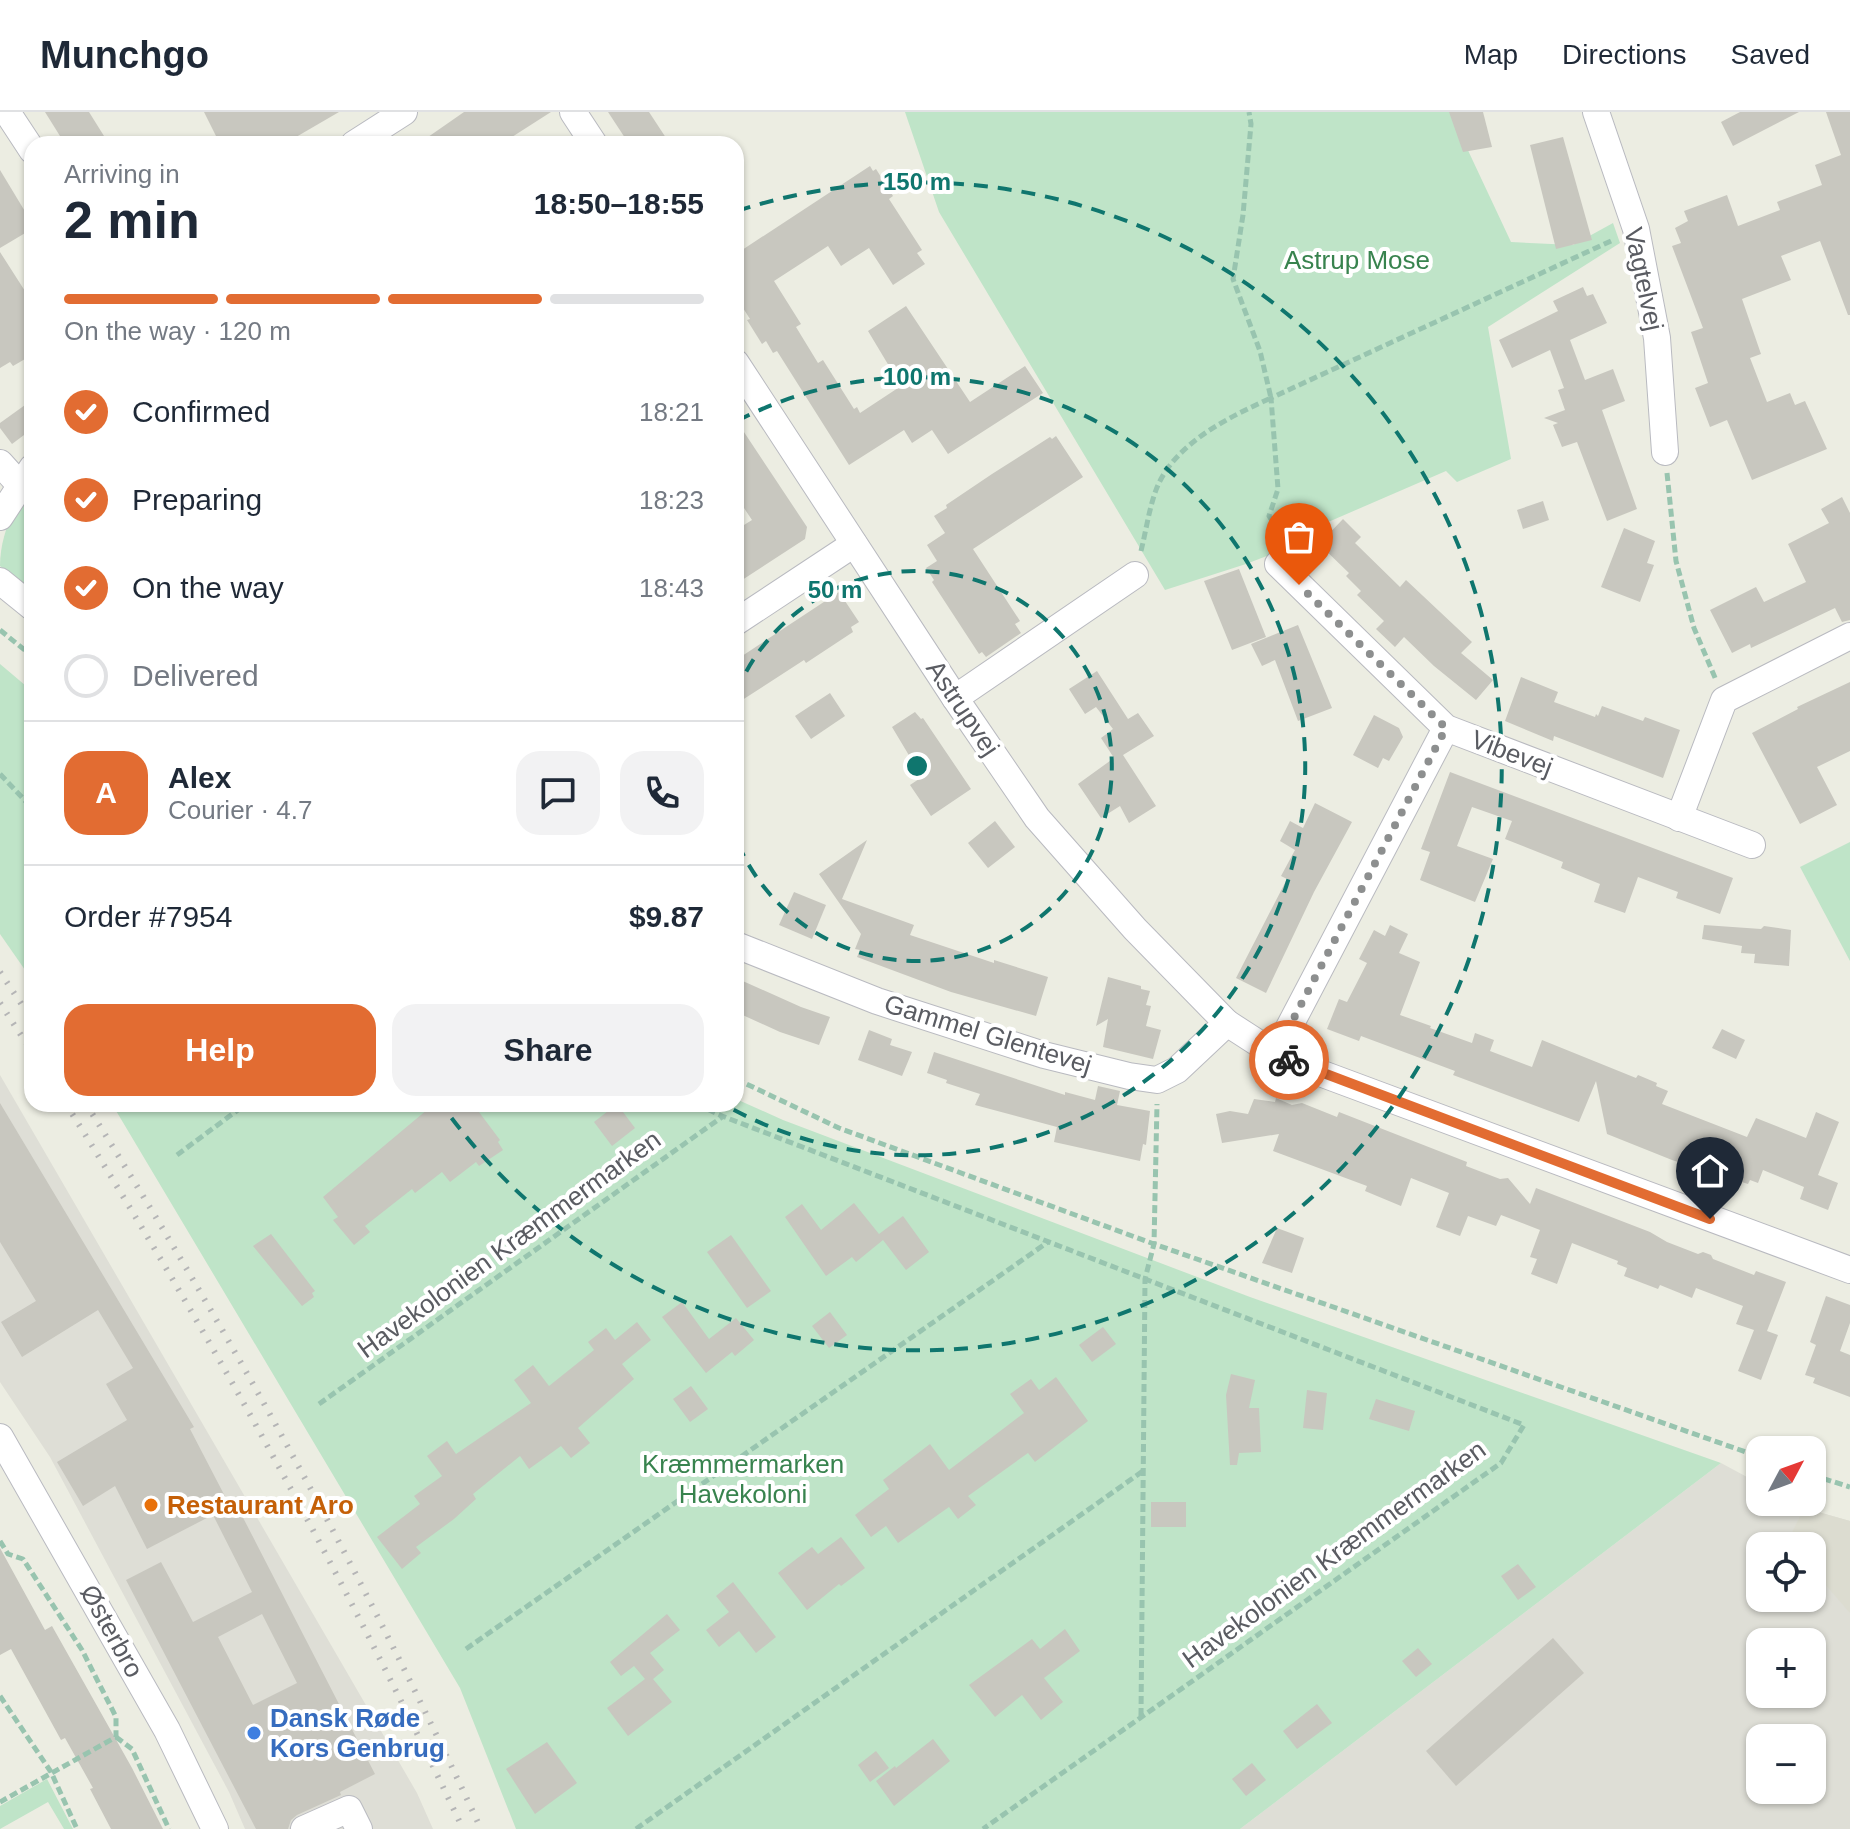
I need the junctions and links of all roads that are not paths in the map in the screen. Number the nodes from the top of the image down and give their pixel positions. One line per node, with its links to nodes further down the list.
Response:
1 (7, 112): 7 (street)
2 (404, 112): 5 (street)
3 (573, 112): 6 (street)
4 (1596, 112): 9 (street, Vagtelvej)
5 (366, 136)
6 (589, 136)
7 (24, 138)
8 (744, 375): 14 (street, Astrupvej)
9 (1665, 452)
10 (0, 463): 11 (street)
11 (24, 475)
12 (24, 479): 13 (street)
13 (0, 517)
14 (854, 544): 19 (street); 21 (street, Astrupvej)
15 (1284, 557): 22 (street, Vibevej)
16 (1135, 575): 21 (street)
17 (0, 581): 18 (street)
18 (24, 600)
19 (744, 617)
20 (1850, 636): 23 (street)
21 (955, 698): 26 (street, Astrupvej)
22 (1446, 728): 23 (street, Vibevej); 27 (street)
23 (1679, 818): 24 (street, Vibevej)
24 (1752, 845)
25 (744, 948): 26 (street, Gammel Glentevej)
26 (1227, 1023): 27 (street, Astrupvej)
27 (1275, 1054): 28 (street, Astrupvej)
28 (1850, 1270)
29 (0, 1437): 30 (street, Østerbro)
30 (215, 1829)
31 (304, 1829): 32 (street)
32 (359, 1829)

